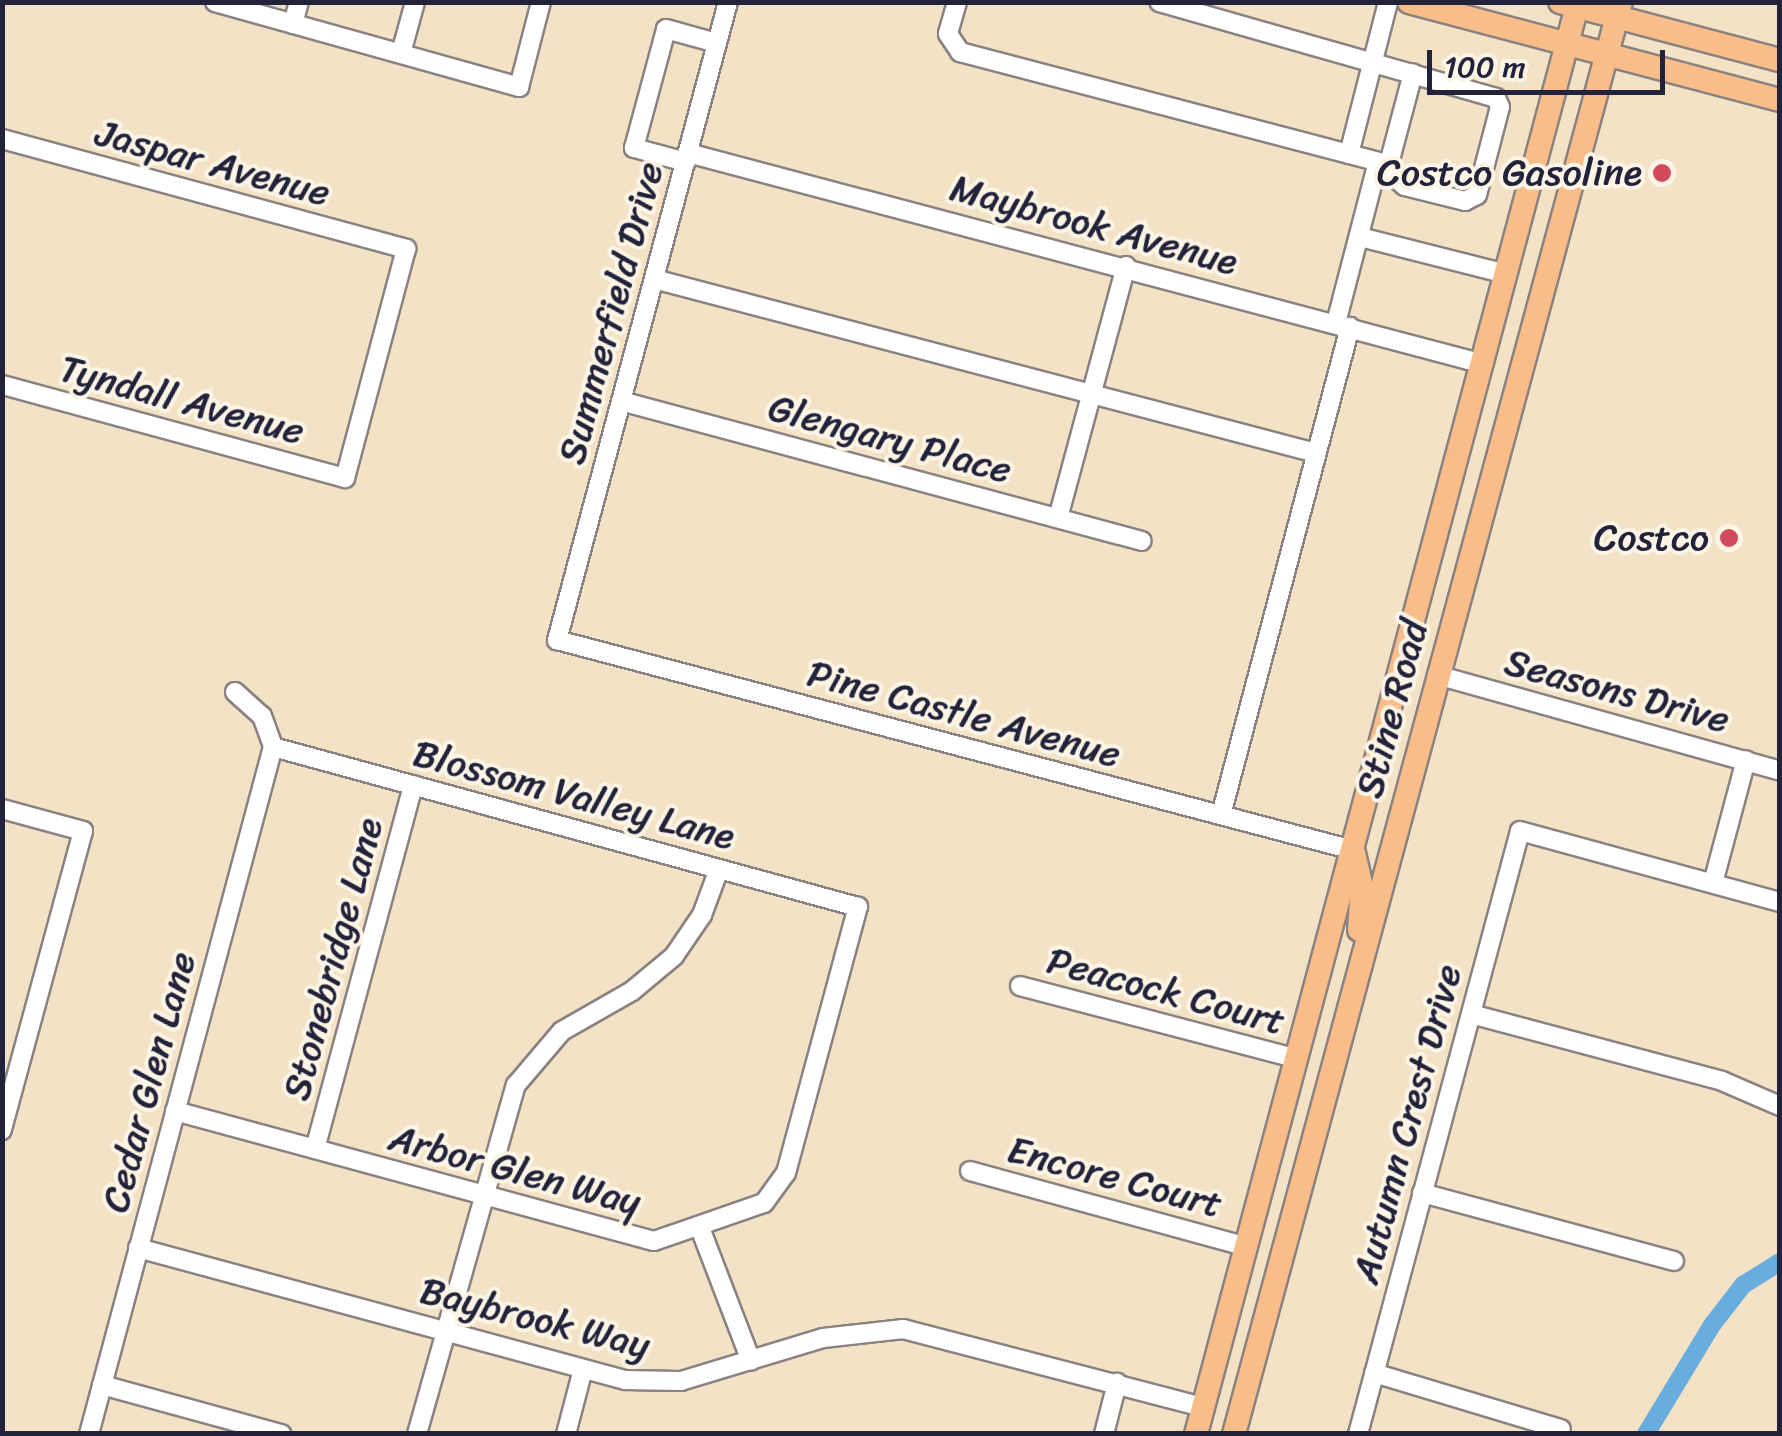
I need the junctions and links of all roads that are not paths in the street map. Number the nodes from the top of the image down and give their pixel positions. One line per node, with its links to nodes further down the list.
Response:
1 (215, 2): 12 (street)
2 (299, 2): 12 (street)
3 (415, 2): 15 (street)
4 (541, 2): 15 (street)
5 (728, 2): 13 (street, Summerfield Drive)
6 (957, 2): 22 (street)
7 (1388, 2): 18 (street)
8 (1409, 2): 14 (main road)
9 (1172, 4): 18 (street)
10 (1572, 4): 11 (main road); 14 (main road, Stine Road)
11 (1619, 10): 16 (main road, Stine Road); 17 (main road)
12 (293, 24): 15 (street)
13 (718, 42): 23 (street, Summerfield Drive); 23 (street, Maybrook Avenue)
14 (1567, 44): 16 (main road); 27 (main road, Stine Road)
15 (401, 53)
16 (1607, 54): 20 (main road); 40 (main road, Stine Road)
17 (1780, 60)
18 (1373, 62): 19 (street); 22 (street)
19 (1413, 73): 24 (street); 24 (street)
20 (1780, 100)
21 (2, 139): 35 (street, Jaspar Avenue)
22 (1349, 154): 24 (street)
23 (687, 158): 26 (street, Maybrook Avenue); 28 (street, Summerfield Drive)
24 (1382, 167): 25 (street)
25 (1360, 237): 27 (street); 29 (street)
26 (1126, 266): 29 (street, Maybrook Avenue); 32 (street)
27 (1506, 274): 30 (main road, Stine Road)
28 (654, 279): 32 (street); 33 (street, Summerfield Drive)
29 (1343, 325): 30 (street, Maybrook Avenue); 34 (street)
30 (1483, 364): 37 (main road, Stine Road)
31 (2, 385): 35 (street, Tyndall Avenue)
32 (1093, 391): 34 (street); 36 (street)
33 (621, 401): 36 (street, Glengary Place); 39 (street, Summerfield Drive)
34 (1316, 452): 47 (street)
35 (345, 478)
36 (1058, 518): 38 (street, Glengary Place)
37 (1442, 530): 40 (main road); 48 (main road, Stine Road)
38 (1142, 541)
39 (557, 640): 47 (street, Pine Castle Avenue)
40 (1436, 674): 43 (street, Seasons Drive); 53 (main road, Stine Road)
41 (235, 692): 42 (street)
42 (273, 747): 45 (street, Blossom Valley Lane); 58 (street, Cedar Glen Lane)
43 (1746, 760): 44 (street, Seasons Drive); 50 (street)
44 (1780, 771)
45 (413, 785): 49 (street, Blossom Valley Lane); 60 (street, Stonebridge Lane)
46 (2, 809): 59 (street)
47 (1220, 815): 48 (street, Pine Castle Avenue)
48 (1353, 850): 53 (main road); 56 (main road, Stine Road)
49 (719, 869): 52 (street, Blossom Valley Lane); 63 (street)
50 (1713, 882): 51 (street); 55 (street, Autumn Crest Drive)
51 (1780, 902)
52 (858, 906): 64 (street, Arbor Glen Way)
53 (1356, 978): 83 (main road, Stine Road)
54 (1020, 986): 56 (street, Peacock Court)
55 (1470, 1014): 57 (street); 62 (street, Autumn Crest Drive)
56 (1295, 1058): 65 (main road, Stine Road)
57 (1780, 1106)
58 (175, 1110): 60 (street, Arbor Glen Way); 66 (street, Cedar Glen Lane)
59 (2, 1130)
60 (315, 1149): 63 (street, Arbor Glen Way)
61 (970, 1171): 65 (street, Encore Court)
62 (1422, 1193): 67 (street); 71 (street, Autumn Crest Drive)
63 (481, 1194): 64 (street, Arbor Glen Way); 68 (street)
64 (700, 1228): 69 (street)
65 (1244, 1246): 74 (main road, Stine Road)
66 (138, 1248): 68 (street, Baybrook Way); 73 (street, Cedar Glen Lane)
67 (1674, 1261)
68 (445, 1331): 70 (street, Baybrook Way); 78 (street)
69 (751, 1361): 70 (street, Baybrook Way); 72 (street, Baybrook Way)
70 (583, 1369): 79 (street)
71 (1374, 1373): 75 (street); 84 (street, Autumn Crest Drive)
72 (1118, 1383): 74 (street, Baybrook Way); 80 (street)
73 (102, 1384): 76 (street, Cedar Glen Lane); 77 (street)
74 (1203, 1407): 81 (main road, Stine Road); 82 (main road)
75 (1561, 1430)
76 (89, 1434)
77 (281, 1434)
78 (417, 1434)
79 (566, 1434)
80 (1104, 1434)
81 (1196, 1434)
82 (1212, 1434)
83 (1234, 1434)
84 (1358, 1434)

